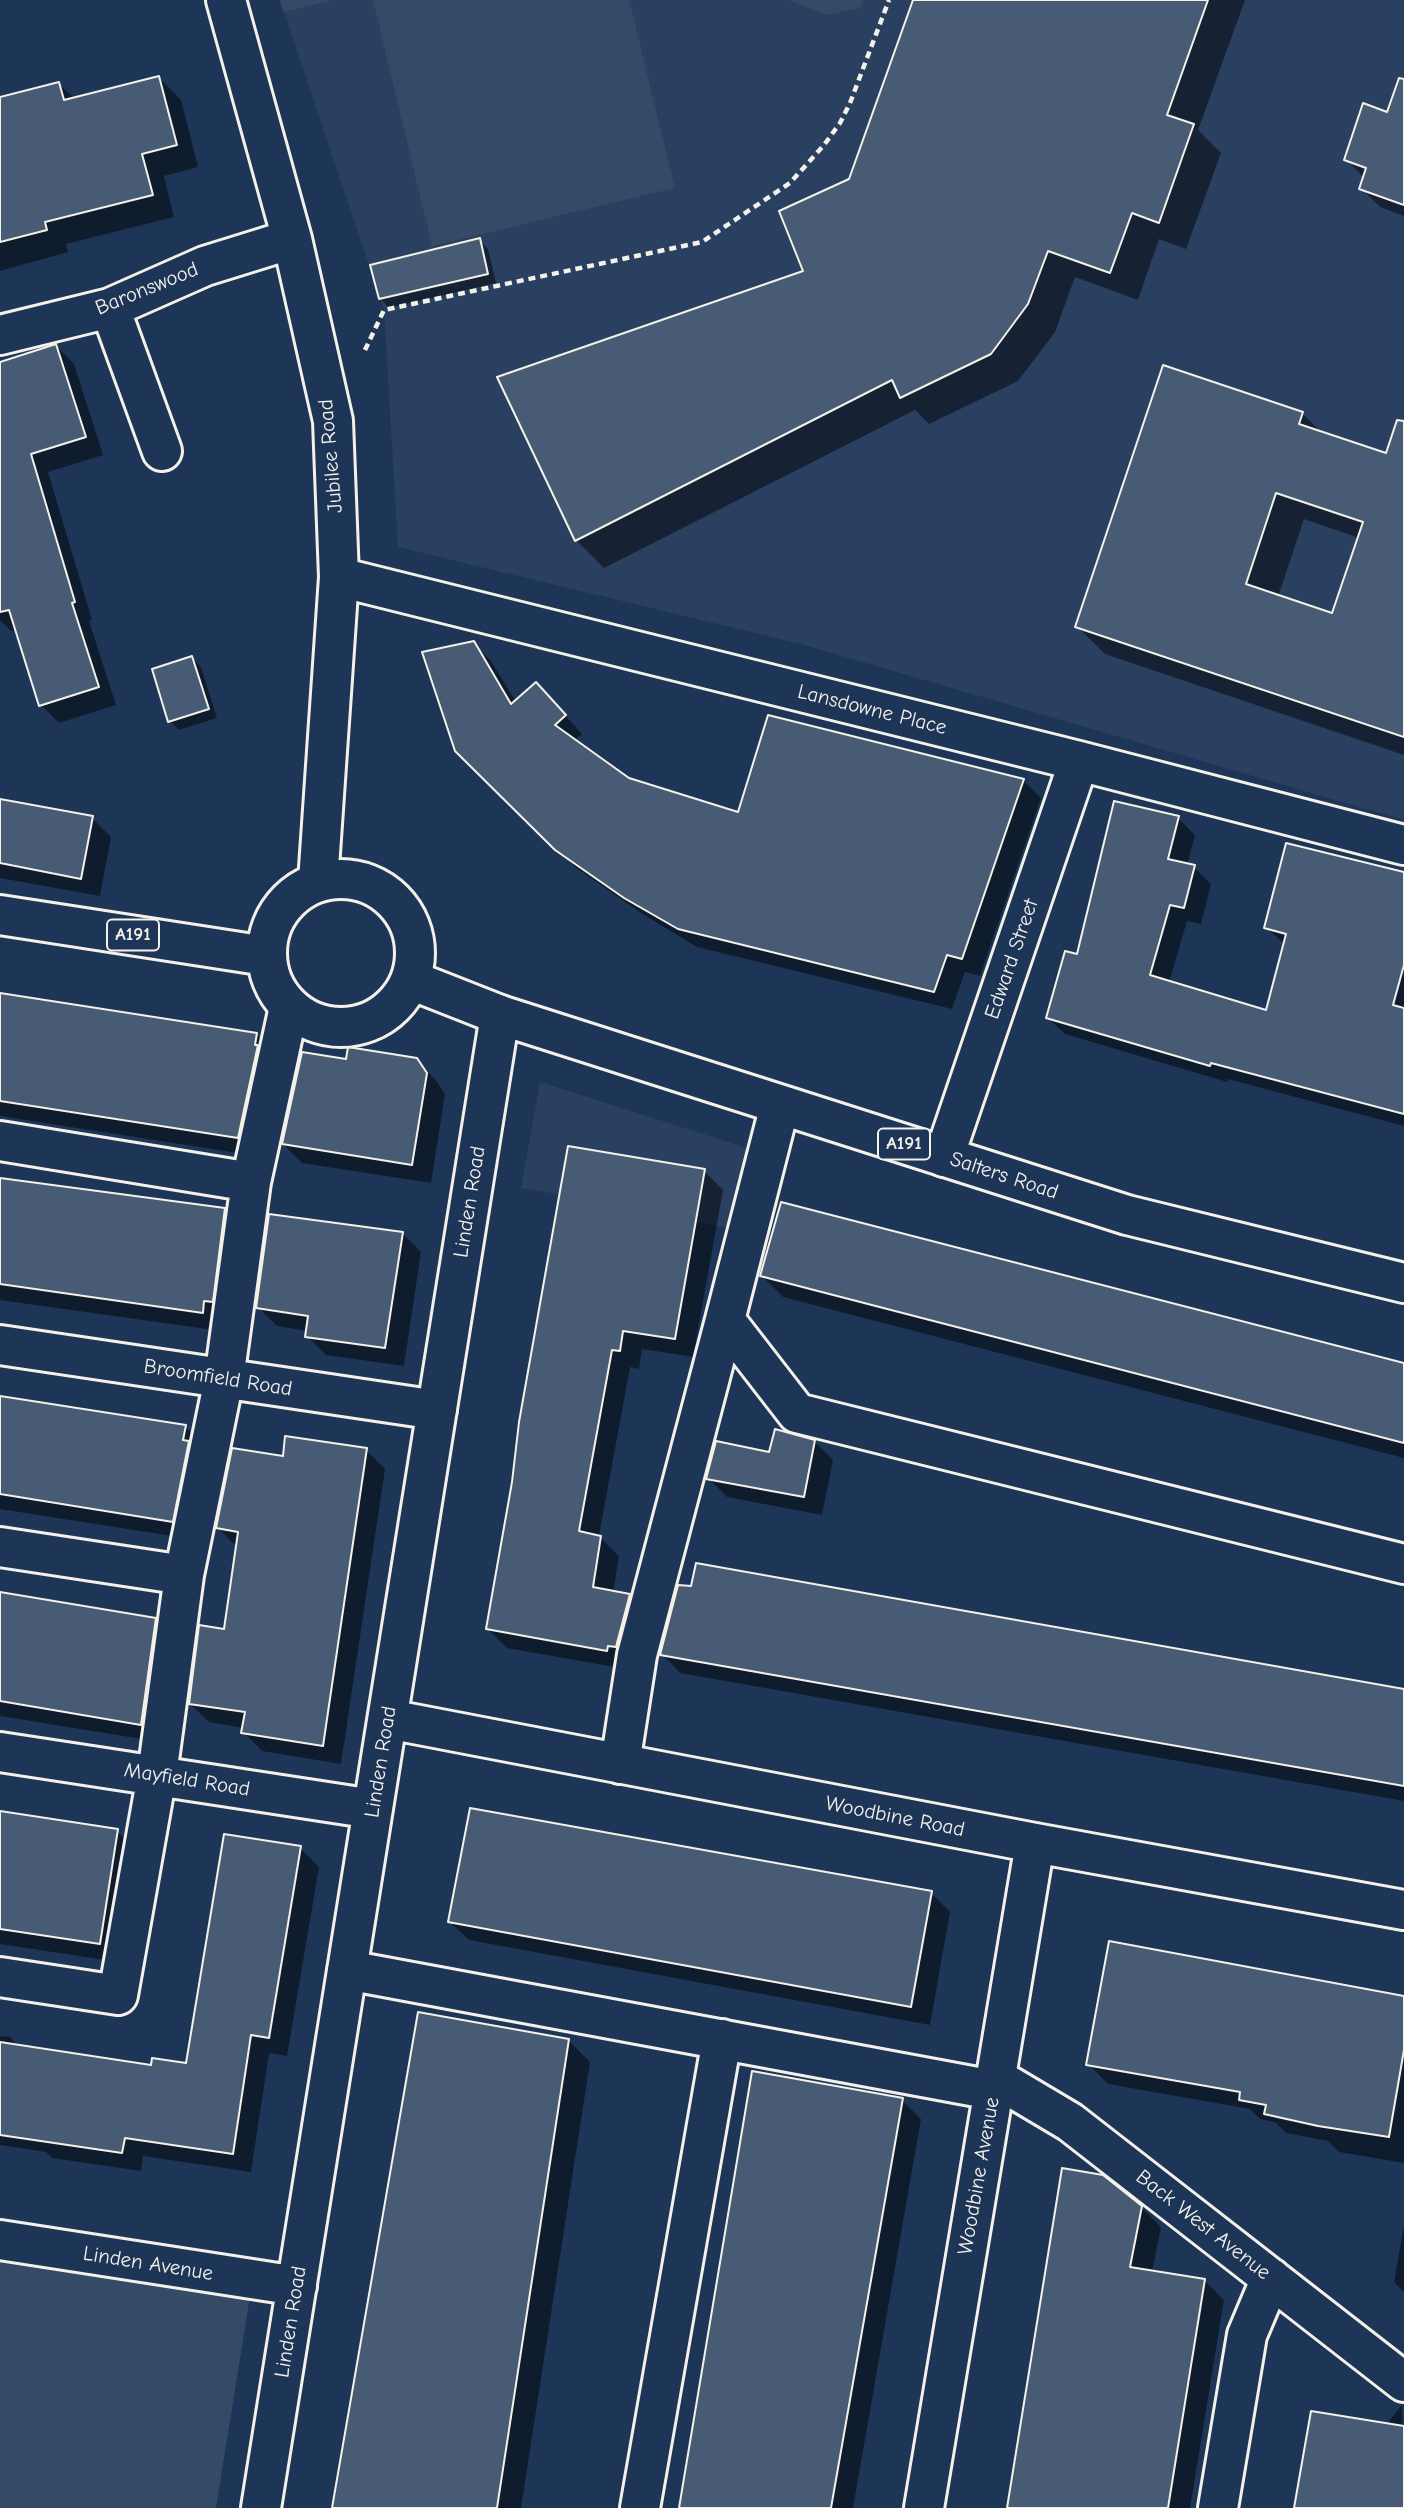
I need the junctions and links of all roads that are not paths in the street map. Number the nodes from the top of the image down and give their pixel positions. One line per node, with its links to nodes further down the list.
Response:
1 (226, 0): 2 (street, Jubilee Road)
2 (292, 239): 3 (street, Baronswood); 6 (street, Jubilee Road)
3 (110, 307): 4 (street, Baronswood); 5 (street)
4 (0, 335)
5 (162, 451)
6 (339, 577): 7 (street, Lansdowne Place); 9 (street, Jubilee Road)
7 (1079, 761): 8 (street, Lansdowne Place); 17 (street, Edward Street)
8 (1404, 845)
9 (318, 882): 11 (street); 12 (street)
10 (0, 915): 11 (street, A191)
11 (266, 956): 13 (street)
12 (411, 980): 13 (street); 14 (street, Salters Road / A191)
13 (289, 1007): 18 (street)
14 (500, 1015): 15 (street, Salters Road / A191); 23 (street, Linden Road)
15 (780, 1105): 17 (street, Salters Road / A191); 20 (street)
16 (0, 1141): 18 (street)
17 (943, 1157): 19 (street, Salters Road / A191)
18 (251, 1182): 22 (street)
19 (1404, 1283)
20 (725, 1320): 25 (street); 29 (street)
21 (0, 1345): 22 (street, Broomfield Road)
22 (223, 1379): 23 (street, Broomfield Road); 26 (street)
23 (437, 1410): 27 (street, Linden Road)
24 (0, 1547): 26 (street)
25 (1404, 1564)
26 (184, 1575): 30 (street)
27 (388, 1719): 29 (street, Woodbine Road); 31 (street, Linden Road)
28 (0, 1752): 30 (street, Mayfield Road)
29 (620, 1763): 32 (street, Woodbine Road)
30 (157, 1776): 31 (street, Mayfield Road); 35 (street)
31 (373, 1809): 34 (street, Linden Road)
32 (1035, 1843): 33 (street, Woodbine Road); 37 (street, Woodbine Avenue)
33 (1404, 1910)
34 (347, 1970): 36 (street); 40 (street, Linden Road)
35 (0, 1978)
36 (722, 2039): 37 (street); 43 (street)
37 (995, 2084): 39 (street, Back West Avenue); 44 (street, Woodbine Avenue)
38 (0, 2240): 40 (street, Linden Avenue)
39 (1271, 2278): 41 (street, Back West Avenue); 45 (street)
40 (297, 2286): 42 (street, Linden Road)
41 (1404, 2382)
42 (261, 2508)
43 (640, 2508)
44 (924, 2508)
45 (1218, 2508)

